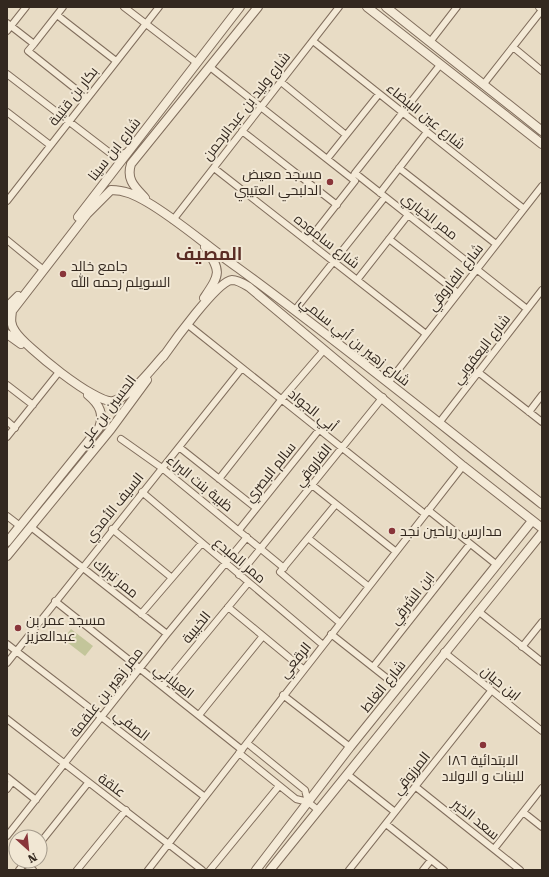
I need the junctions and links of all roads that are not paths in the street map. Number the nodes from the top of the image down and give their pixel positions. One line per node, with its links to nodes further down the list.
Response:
1 (26, 7): 14 (street)
2 (63, 7): 12 (street)
3 (124, 7): 13 (street)
4 (159, 7): 13 (street, بكار بن قتيبة)
5 (240, 7): 20 (street, شارع ابن سينا)
6 (258, 7): 22 (street, شارع ابن سينا)
7 (339, 7): 15 (street, شارع وليد بن عبدالرحمن)
8 (367, 7): 21 (street)
9 (386, 7): 16 (street)
10 (457, 7): 16 (street)
11 (541, 8): 18 (street)
12 (57, 15): 17 (street); 19 (street)
13 (146, 24): 19 (street, بكار بن قتيبة); 20 (street)
14 (8, 27): 17 (street)
15 (313, 41): 25 (street, شارع وليد بن عبدالرحمن); 29 (street, شارع عين البيضاء)
16 (430, 42): 27 (street)
17 (34, 44): 30 (street)
18 (513, 47): 23 (street); 27 (street)
19 (116, 61): 30 (street, بكار بن قتيبة)
20 (197, 63): 26 (street, شارع ابن سينا)
21 (440, 65): 32 (street); 39 (street)
22 (210, 67): 28 (street, شارع ابن سينا); 31 (street)
23 (542, 71)
24 (7, 74): 34 (street)
25 (281, 82): 31 (street, شارع وليد بن عبدالرحمن); 38 (street)
26 (182, 83): 28 (street); 41 (street, شارع ابن سينا)
27 (484, 85): 36 (street)
28 (192, 90): 51 (street, شارع ابن سينا)
29 (379, 94): 32 (street, شارع عين البيضاء); 38 (street)
30 (87, 98): 34 (street, بكار بن قتيبة)
31 (261, 107): 35 (street, شارع وليد بن عبدالرحمن); 42 (street)
32 (402, 113): 37 (street, شارع عين البيضاء); 45 (street)
33 (8, 115): 40 (street)
34 (69, 122): 40 (street, بكار بن قتيبة); 41 (street)
35 (242, 131): 43 (street, شارع وليد بن عبدالرحمن); 52 (street)
36 (542, 131)
37 (427, 132): 44 (street); 53 (street, شارع عين البيضاء)
38 (346, 135): 42 (street)
39 (542, 144)
40 (50, 145): 50 (street, بكار بن قتيبة)
41 (128, 152): 62 (street, شارع ابن سينا)
42 (327, 159): 46 (street)
43 (214, 168): 55 (street, شارع وليد بن عبدالرحمن); 58 (street, شارع ساموده)
44 (400, 168): 48 (street); 60 (street)
45 (354, 173): 46 (street); 48 (street, ممر الخياري)
46 (355, 181): 52 (street)
47 (542, 186): 53 (street, شارع الفاروقي)
48 (380, 193): 49 (street, ممر الخياري)
49 (385, 197): 54 (street, ممر الخياري); 61 (street)
50 (7, 201)
51 (148, 202): 55 (street, شارع زهير بن أبي سلمي); 77 (street)
52 (337, 205): 58 (street)
53 (524, 209): 60 (street, شارع الفاروقي)
54 (408, 215): 56 (street); 63 (street, ممر الخياري)
55 (173, 220): 59 (street, شارع زهير بن أبي سلمي)
56 (389, 239): 64 (street); 67 (street)
57 (7, 240): 62 (street)
58 (308, 241): 61 (street, شارع ساموده)
59 (201, 242): 70 (street, شارع زهير بن أبي سلمي); 71 (street)
60 (496, 244): 63 (street, شارع الفاروقي)
61 (333, 261): 64 (street, شارع ساموده); 70 (street)
62 (40, 267): 68 (street, شارع ابن سينا)
63 (477, 269): 67 (street, شارع الفاروقي); 69 (street, ممر الخياري)
64 (357, 280): 73 (street, شارع ساموده)
65 (227, 282): 71 (street, الحسين بن علي); 74 (street, شارع زهير بن أبي سلمي)
66 (542, 290): 69 (street, شارع اليعقوبي)
67 (458, 293): 73 (street, شارع الفاروقي)
68 (7, 307)
69 (527, 309): 78 (street, شارع اليعقوبي)
70 (295, 310): 79 (street, شارع زهير بن أبي سلمي)
71 (187, 324): 75 (street, الحسين بن علي); 76 (street, أبي الجواد)
72 (7, 334): 77 (street)
73 (426, 334): 79 (street, شارع الفاروقي)
74 (324, 350): 82 (street, شارع زهير بن أبي سلمي); 83 (street)
75 (165, 354): 77 (street); 107 (street, الحسين بن علي)
76 (242, 368): 83 (street, أبي الجواد); 93 (street, السيف الأمدي)
77 (59, 372): 84 (street); 106 (street, الحسين بن علي)
78 (478, 372): 85 (street); 88 (street, شارع اليعقوبي)
79 (388, 383): 88 (street, شارع زهير بن أبي سلمي)
80 (7, 385): 84 (street)
81 (542, 395): 85 (street)
82 (383, 397): 94 (street, الفاروقي); 95 (street, شارع زهير بن أبي سلمي)
83 (281, 400): 90 (street, أبي الجواد); 97 (street)
84 (33, 405): 89 (street)
85 (529, 412): 87 (street)
86 (7, 421): 89 (street)
87 (542, 422)
88 (439, 423): 101 (street, شارع زهير بن أبي سلمي)
89 (15, 428): 91 (street)
90 (320, 430): 94 (street, أبي الجواد); 102 (street, سالم البصري)
91 (7, 437)
92 (121, 438): 96 (street, ظبية بنت البراء)
93 (179, 447): 96 (street, السيف الأمدي); 97 (street)
94 (342, 448): 98 (street, الفاروقي); 103 (street, أبي الجواد)
95 (463, 466): 103 (street, الرقعي); 105 (street, شارع زهير بن أبي سلمي)
96 (162, 468): 99 (street, السيف الأمدي); 110 (street, ظبية بنت البراء)
97 (219, 479): 102 (street)
98 (312, 485): 100 (street); 117 (street, الفاروقي)
99 (142, 492): 109 (street, السيف الأمدي); 115 (street, ممر المبدع)
100 (336, 504): 113 (street); 118 (street)
101 (542, 504)
102 (256, 508): 110 (street, سالم البصري)
103 (427, 512): 116 (street, أبي الجواد); 118 (street, الرقعي)
104 (7, 516): 106 (street)
105 (532, 521): 108 (street, شارع زهير بن أبي سلمي); 121 (street, شارع الغاط)
106 (20, 526): 114 (street, الحسين بن علي)
107 (30, 527): 119 (street, الحسين بن علي); 122 (street, ممر تبراك)
108 (542, 528)
109 (112, 529): 122 (street, السيف الأمدي); 125 (street)
110 (239, 530): 112 (street, ظبية بنت البراء)
111 (542, 533): 130 (street, شارع الغاط)
112 (247, 537): 117 (street, ظبية بنت البراء); 120 (street, ممر زهير بن علقمة)
113 (308, 538): 123 (street); 127 (street)
114 (7, 542)
115 (202, 543): 120 (street, ممر المبدع); 125 (street)
116 (470, 544): 121 (street, أبي الجواد); 144 (street, ابن الشرقي)
117 (261, 549): 123 (street, ظبية بنت البراء); 124 (street, الفاروقي)
118 (395, 551): 127 (street, الرقعي)
119 (7, 556)
120 (225, 563): 124 (street, ممر المبدع); 134 (street, ممر زهير بن علقمة)
121 (497, 565): 148 (street, شارع الغاط)
122 (82, 566): 128 (street, السيف الأمدي); 131 (street, ممر تبراك)
123 (282, 570): 133 (street)
124 (239, 575): 126 (street, ممر المبدع)
125 (172, 578): 131 (street)
126 (248, 583): 129 (street, الخبيبة); 138 (street, ممر المبدع)
127 (368, 586): 133 (street, الرقعي)
128 (55, 601): 140 (street, السيف الأمدي); 145 (street, العيلاني)
129 (228, 608): 136 (street); 147 (street, الخبيبة)
130 (478, 611): 139 (street); 141 (street, شارع الغاط)
131 (141, 614): 134 (street, ممر تبراك)
132 (542, 622): 139 (street)
133 (340, 623): 135 (street, الرقعي)
134 (167, 634): 145 (street, ممر زهير بن علقمة)
135 (331, 634): 138 (street, الرقعي); 144 (street)
136 (263, 636): 146 (street); 152 (street)
137 (7, 644): 140 (street, الصفي)
138 (323, 645): 146 (street, الرقعي)
139 (522, 647): 143 (street)
140 (16, 651): 142 (street, السيف الأمدي); 151 (street, الصفي)
141 (444, 652): 149 (street, ابن حيان); 159 (street, شارع الغاط)
142 (7, 662)
143 (542, 662)
144 (373, 667): 148 (street)
145 (139, 668): 147 (street, العيلاني); 151 (street, ممر زهير بن علقمة)
146 (303, 670): 150 (street, الرقعي)
147 (163, 686): 152 (street, العيلاني)
148 (398, 687): 156 (street, شارع الغاط)
149 (491, 691): 154 (street, ابن حيان); 164 (street, المرزوقي)
150 (283, 694): 155 (street, الرقعي); 156 (street)
151 (102, 716): 158 (street, ممر زهير بن علقمة); 167 (street, الصفي)
152 (199, 716): 157 (street, العيلاني)
153 (7, 719): 158 (street, علقة)
154 (542, 731)
155 (247, 743): 157 (street, الرقعي); 169 (street)
156 (350, 747): 169 (street, شارع الغاط)
157 (240, 751): 163 (street, العيلاني); 167 (street, الرقعي)
158 (64, 763): 162 (street, علقة); 168 (street, ممر زهير بن علقمة)
159 (347, 774): 171 (street, شارع الغاط); 172 (street)
160 (7, 777): 161 (street)
161 (12, 782): 166 (street); 168 (street)
162 (88, 782): 170 (street, علقة); 176 (street)
163 (279, 786): 169 (street, العيلاني); 184 (street)
164 (416, 787): 172 (street, المرزوقي); 179 (street, سعد الخير)
165 (542, 788): 173 (street)
166 (7, 789)
167 (205, 797): 178 (street, الرقعي)
168 (36, 800): 177 (street, ممر زهير بن علقمة)
169 (308, 802): 171 (street); 185 (street, شارع الغاط)
170 (126, 810): 178 (street, علقة); 181 (street)
171 (318, 810): 186 (street, شارع الغاط)
172 (395, 812): 174 (street, المرزوقي)
173 (523, 812): 175 (street); 179 (street)
174 (386, 824): 180 (street); 187 (street, المرزوقي)
175 (542, 827)
176 (48, 834)
177 (7, 836)
178 (169, 843): 182 (street, الرقعي); 183 (street, علقة)
179 (494, 849): 190 (street, سعد الخير)
180 (431, 860): 188 (street); 189 (street)
181 (77, 870)
182 (148, 870)
183 (202, 870)
184 (210, 870)
185 (256, 870)
186 (270, 870)
187 (349, 870)
188 (423, 870)
189 (444, 870)
190 (520, 870)

